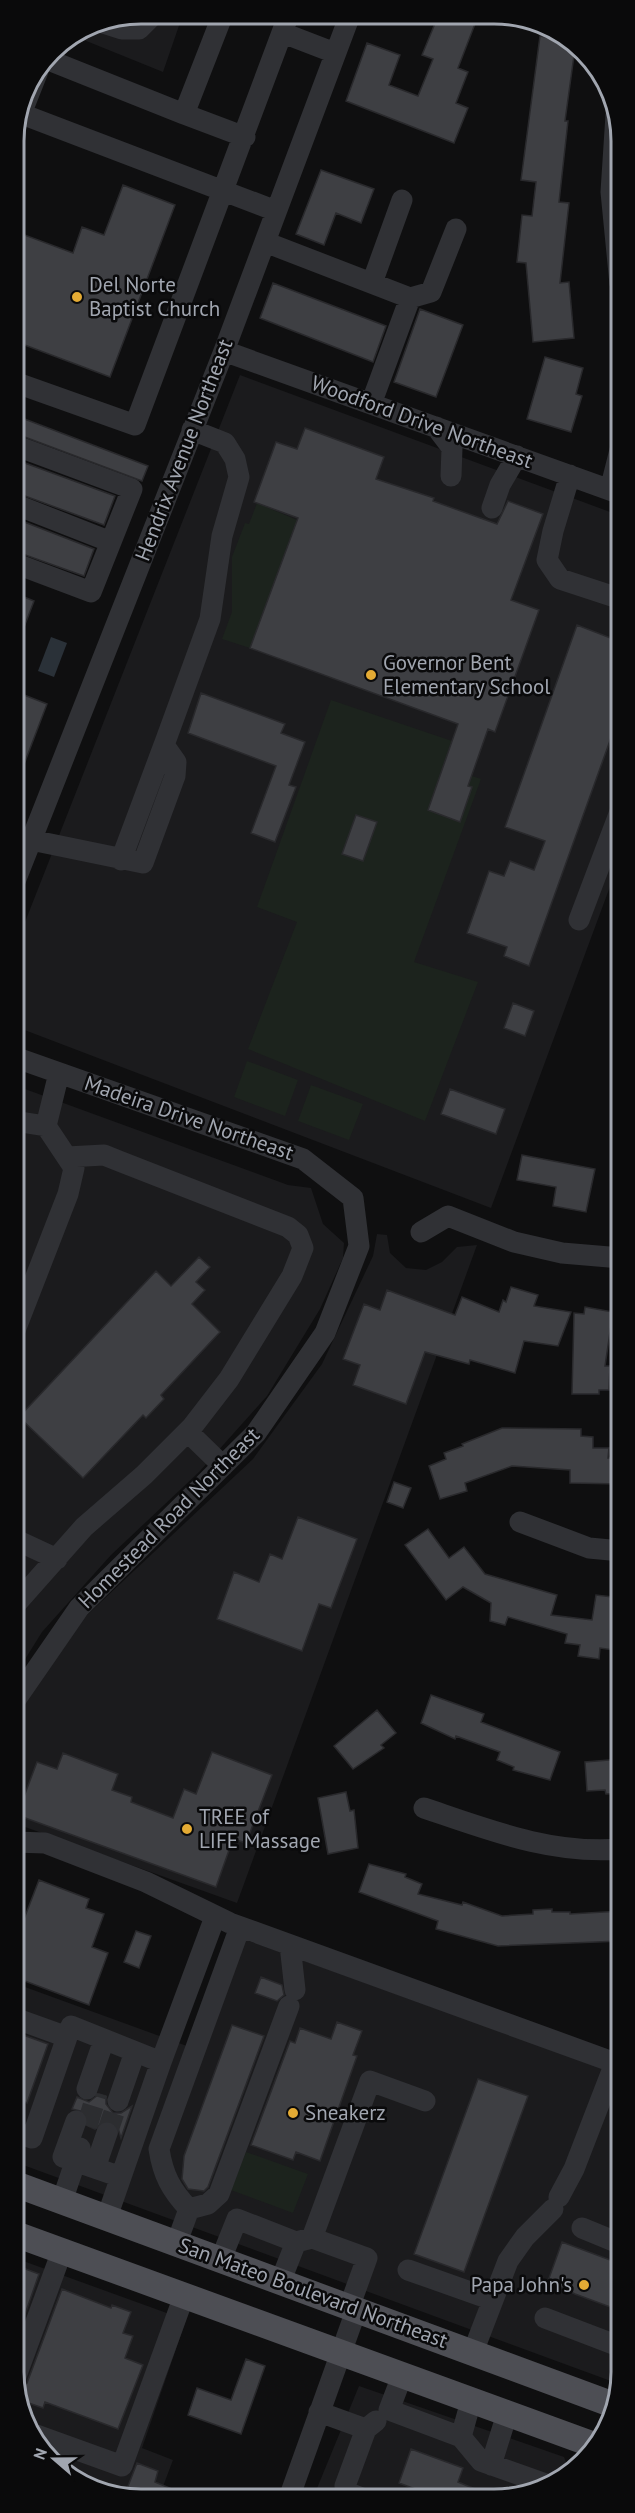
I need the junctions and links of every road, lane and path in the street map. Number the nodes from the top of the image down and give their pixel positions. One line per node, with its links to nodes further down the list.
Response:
1 (144, 24): 5 (street)
2 (219, 24): 8 (street)
3 (286, 24): 6 (street); 10 (street)
4 (346, 24): 6 (street, Hendrix Avenue Northeast)
5 (116, 27)
6 (335, 53): 13 (street, Hendrix Avenue Northeast)
7 (54, 62): 8 (street)
8 (184, 114): 10 (street)
9 (27, 116): 11 (street)
10 (244, 137): 11 (street)
11 (225, 190): 13 (street); 19 (street)
12 (402, 200): 16 (street)
13 (276, 211): 15 (street, Hendrix Avenue Northeast)
14 (456, 229): 17 (street)
15 (265, 242): 16 (street); 18 (street, Hendrix Avenue Northeast)
16 (372, 283): 17 (street)
17 (410, 298): 20 (street)
18 (224, 351): 20 (street, Woodford Drive Northeast); 22 (street, Hendrix Avenue Northeast)
19 (24, 386)
20 (371, 404): 21 (street, Woodford Drive Northeast)
21 (436, 427): 24 (street, Woodford Drive Northeast); 26 (street)
22 (192, 430): 34 (street, Hendrix Avenue Northeast); 34 (street)
23 (24, 449): 30 (street)
24 (517, 456): 25 (street, Woodford Drive Northeast); 29 (street)
25 (570, 475): 27 (street, Woodford Drive Northeast); 32 (street)
26 (451, 476)
27 (611, 490)
28 (24, 508): 30 (street)
29 (492, 508)
30 (111, 542): 31 (street)
31 (24, 567)
32 (611, 596)
33 (611, 835): 36 (street)
34 (31, 840): 35 (street, Hendrix Avenue Northeast)
35 (24, 858)
36 (579, 920)
37 (24, 1061): 38 (street, Madeira Drive Northeast)
38 (59, 1073): 40 (street); 42 (street, Madeira Drive Northeast)
39 (24, 1123): 40 (street)
40 (46, 1126): 41 (street)
41 (67, 1156): 45 (street); 46 (street)
42 (353, 1198): 47 (street, Homestead Road Northeast)
43 (421, 1232): 44 (street)
44 (611, 1257)
45 (24, 1308)
46 (188, 1432): 47 (street); 51 (street)
47 (223, 1466): 53 (street, Homestead Road Northeast)
48 (520, 1522): 50 (street)
49 (24, 1544): 51 (street)
50 (611, 1550)
51 (57, 1559): 52 (street)
52 (24, 1595)
53 (24, 1688)
54 (424, 1808): 56 (street)
55 (24, 1842): 57 (street)
56 (611, 1850)
57 (215, 1917): 58 (street); 62 (street)
58 (240, 1927): 59 (street); 72 (street)
59 (290, 1945): 63 (street); 72 (street)
60 (24, 2021): 61 (street)
61 (67, 2037): 62 (street); 68 (street)
62 (132, 2051): 65 (street); 67 (street); 69 (street)
63 (611, 2061)
64 (611, 2081): 84 (street)
65 (92, 2091)
66 (425, 2101): 76 (street)
67 (123, 2103)
68 (24, 2135)
69 (92, 2167): 69 (street); 71 (street); 73 (street)
70 (24, 2187): 71 (main road, San Mateo Boulevard Northeast)
71 (62, 2201): 73 (main road, San Mateo Boulevard Northeast)
72 (199, 2207): 78 (street)
73 (107, 2217): 78 (main road, San Mateo Boulevard Northeast)
74 (582, 2228): 77 (street)
75 (24, 2237): 79 (main road)
76 (304, 2240): 80 (street); 82 (street); 85 (street)
77 (611, 2240)
78 (177, 2242): 80 (main road, San Mateo Boulevard Northeast)
79 (62, 2251): 83 (main road); 89 (street)
80 (221, 2259): 82 (main road, San Mateo Boulevard Northeast)
81 (408, 2270): 84 (street)
82 (281, 2280): 85 (main road, San Mateo Boulevard Northeast)
83 (184, 2296): 90 (main road); 99 (street)
84 (493, 2300): 88 (street)
85 (353, 2307): 88 (main road, San Mateo Boulevard Northeast); 90 (street)
86 (545, 2318): 87 (street)
87 (611, 2344)
88 (473, 2352): 93 (main road, San Mateo Boulevard Northeast)
89 (24, 2354)
90 (340, 2354): 91 (main road); 95 (street)
91 (402, 2376): 92 (main road); 94 (street)
92 (471, 2401): 96 (main road); 98 (street)
93 (607, 2402)
94 (389, 2410): 97 (street); 98 (street)
95 (320, 2412): 97 (street); 103 (street)
96 (507, 2414): 100 (main road); 101 (street)
97 (366, 2429): 104 (street)
98 (461, 2437): 101 (street)
99 (45, 2438)
100 (587, 2442)
101 (491, 2465): 102 (street)
102 (536, 2481)
103 (292, 2489)
104 (347, 2489)

